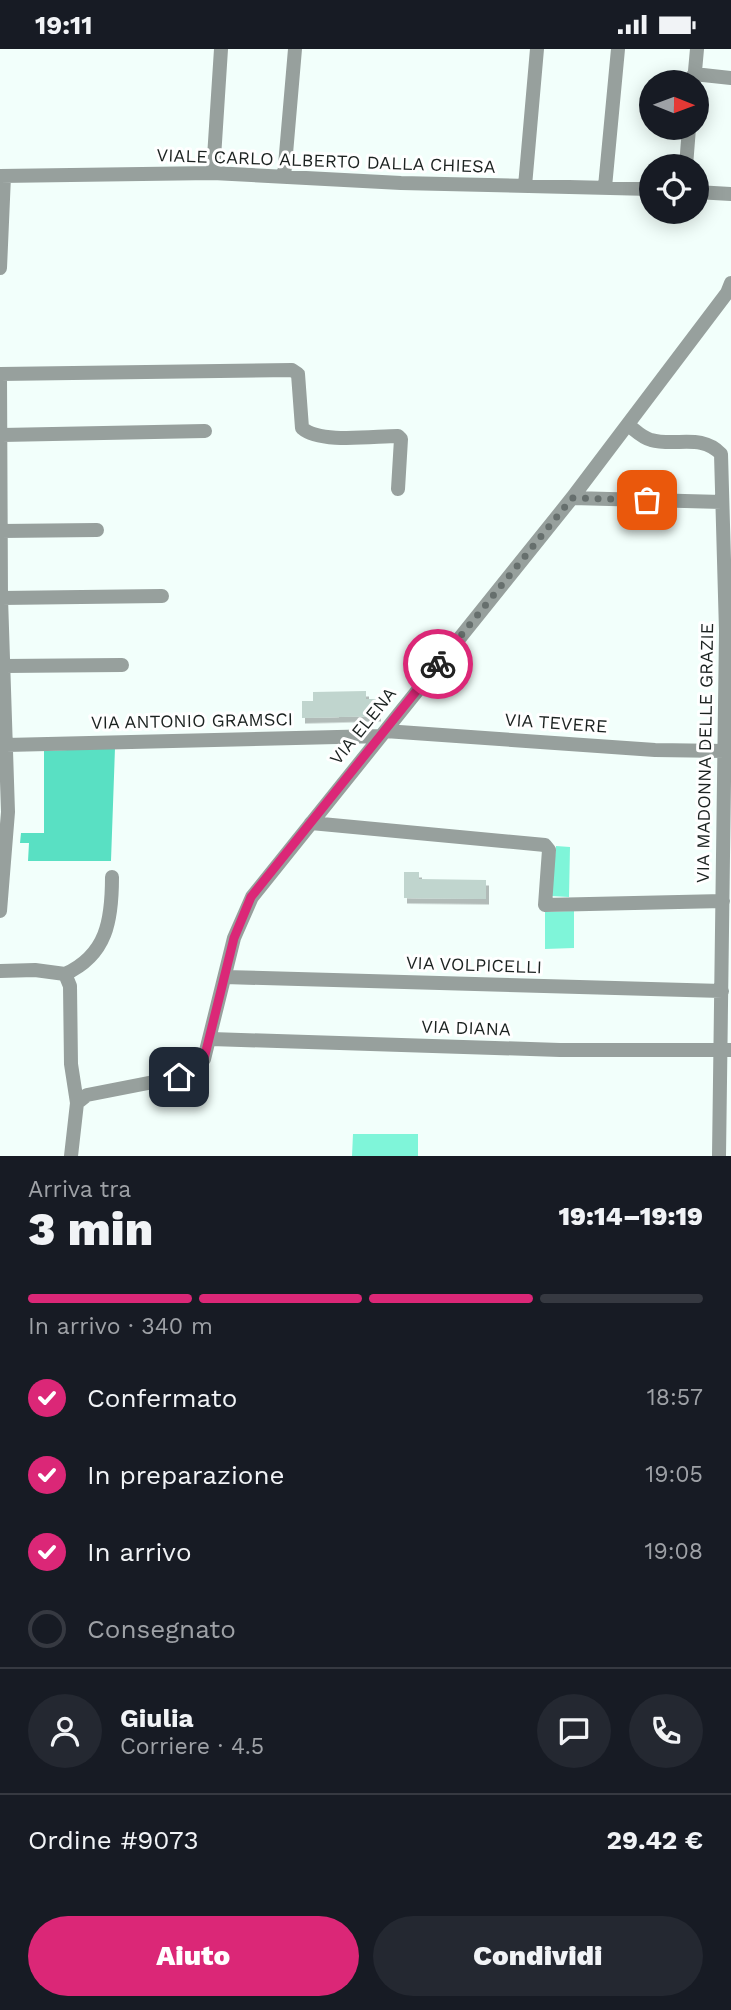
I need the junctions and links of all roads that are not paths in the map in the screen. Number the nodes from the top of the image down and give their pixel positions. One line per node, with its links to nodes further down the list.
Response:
1 (221, 49): 9 (street)
2 (295, 49): 11 (street)
3 (537, 49): 12 (street)
4 (618, 49): 13 (street)
5 (697, 49): 6 (street)
6 (695, 70)
7 (709, 78): 8 (street)
8 (731, 78)
9 (213, 173): 10 (street, VIALE CARLO ALBERTO DALLA CHIESA); 11 (street, VIALE CARLO ALBERTO DALLA CHIESA)
10 (2, 176): 17 (street)
11 (284, 177): 12 (street, VIALE CARLO ALBERTO DALLA CHIESA)
12 (525, 186): 13 (street, VIALE CARLO ALBERTO DALLA CHIESA)
13 (605, 187): 14 (street, VIALE CARLO ALBERTO DALLA CHIESA)
14 (639, 188)
15 (709, 193): 16 (street)
16 (731, 194)
17 (0, 268)
18 (729, 288): 20 (street, VIA ELENA)
19 (0, 375): 22 (street); 23 (street)
20 (628, 425): 24 (street, VIA ELENA); 25 (street, VIA MADONNA DELLE GRAZIE)
21 (205, 431): 22 (street)
22 (2, 435): 27 (street)
23 (398, 489)
24 (572, 498): 25 (street); 34 (street, VIA ELENA)
25 (722, 502): 36 (street, VIA MADONNA DELLE GRAZIE)
26 (97, 530): 27 (street)
27 (1, 531): 29 (street)
28 (162, 596): 29 (street)
29 (1, 598): 30 (street)
30 (1, 641): 31 (street)
31 (4, 666): 32 (street); 33 (street)
32 (122, 666)
33 (3, 708): 35 (street)
34 (382, 733): 35 (street, VIA ANTONIO GRAMSCI); 36 (street, VIA TEVERE); 38 (street, VIA ELENA)
35 (6, 745): 37 (street)
36 (725, 751): 40 (street, VIA MADONNA DELLE GRAZIE)
37 (4, 771): 39 (street)
38 (311, 823): 42 (street); 46 (street, VIA ELENA)
39 (2, 869): 43 (street)
40 (727, 874): 42 (street, VIA MADONNA DELLE GRAZIE)
41 (112, 877): 45 (street)
42 (723, 901): 47 (street, VIA MADONNA DELLE GRAZIE)
43 (0, 911)
44 (0, 971): 45 (street)
45 (65, 974): 50 (street)
46 (225, 977): 47 (street, VIA VOLPICELLI); 48 (street, VIA ELENA)
47 (725, 982): 49 (street, VIA MADONNA DELLE GRAZIE)
48 (211, 1039): 49 (street, VIA DIANA); 50 (street, VIA ELENA)
49 (726, 1051): 52 (street, VIA MADONNA DELLE GRAZIE)
50 (77, 1103): 51 (street)
51 (71, 1156)
52 (719, 1156)

